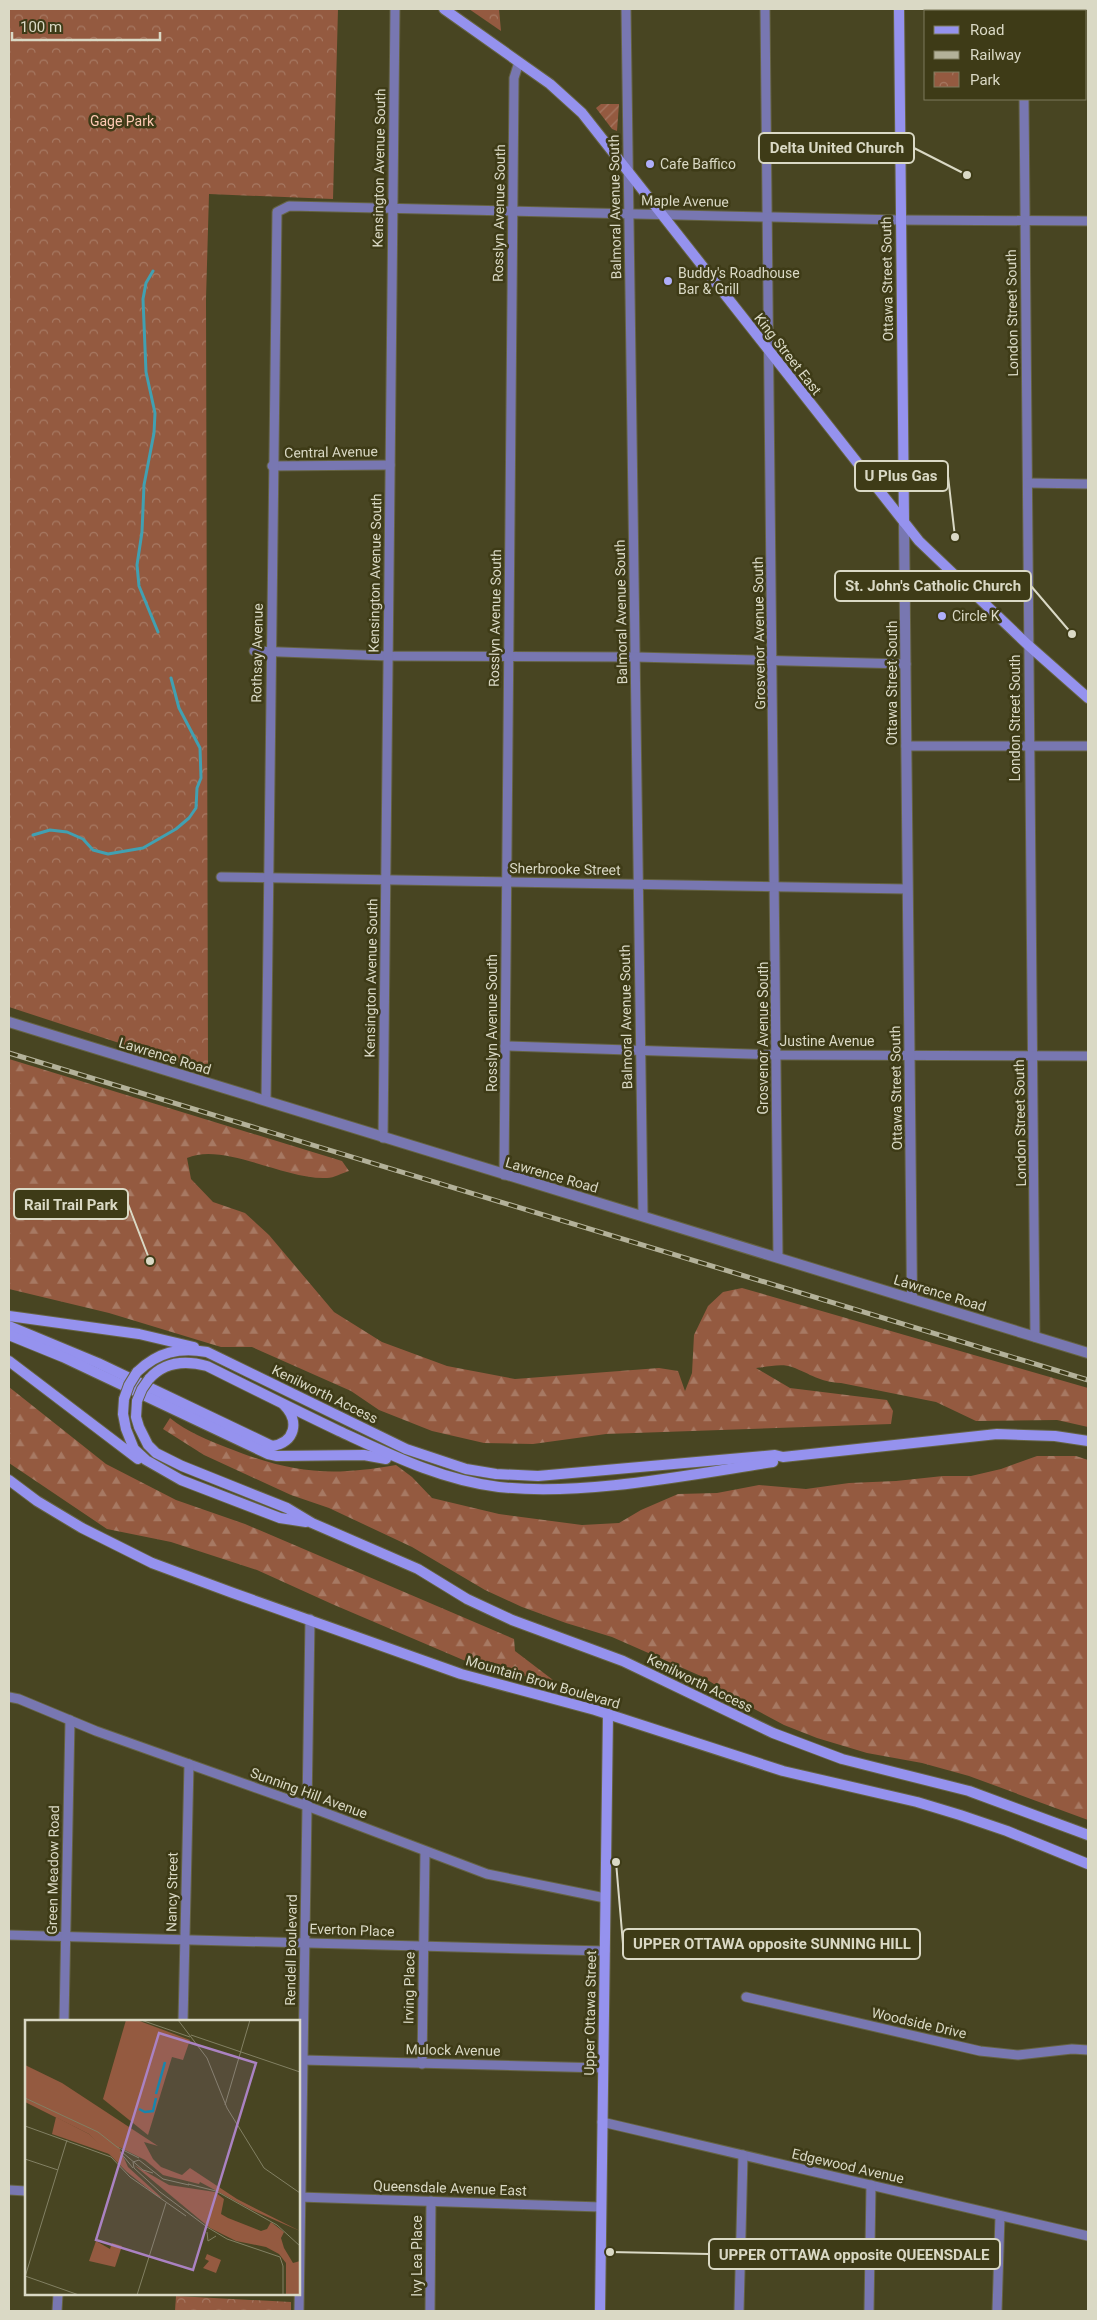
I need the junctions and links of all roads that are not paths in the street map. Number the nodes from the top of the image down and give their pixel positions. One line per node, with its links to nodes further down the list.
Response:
1 (395, 9): 10 (street, Kensington Avenue South)
2 (444, 9): 6 (main road, King Street East)
3 (626, 9): 8 (street, Balmoral Avenue South)
4 (766, 9): 14 (street, Grosvenor Avenue South)
5 (899, 9): 15 (main road, Ottawa Street South)
6 (520, 62): 8 (main road, King Street East); 11 (street, Rosslyn Avenue South)
7 (1024, 100): 16 (street, London Street South)
8 (627, 170): 12 (street, Balmoral Avenue South); 13 (main road, King Street East)
9 (281, 208): 10 (street, Maple Avenue); 20 (street, Rothsay Avenue)
10 (392, 209): 11 (street, Maple Avenue); 19 (street, Kensington Avenue South)
11 (513, 211): 12 (street, Maple Avenue); 28 (street, Rosslyn Avenue South)
12 (629, 213): 13 (street, Maple Avenue); 29 (street, Balmoral Avenue South)
13 (663, 214): 14 (street, Maple Avenue); 18 (main road, King Street East)
14 (767, 216): 15 (street, Maple Avenue); 18 (street, Grosvenor Avenue South)
15 (900, 220): 16 (street, Maple Avenue); 23 (main road, Ottawa Street South)
16 (1025, 221): 17 (street, Maple Avenue); 21 (street, London Street South)
17 (1088, 221)
18 (770, 353): 23 (main road, King Street East); 30 (street, Grosvenor Avenue South)
19 (390, 465): 20 (street, Central Avenue); 27 (street, Kensington Avenue South)
20 (272, 466): 26 (street, Rothsay Avenue)
21 (1028, 483): 22 (street); 24 (street, London Street South)
22 (1088, 484)
23 (904, 522): 24 (main road, King Street East); 31 (street, Ottawa Street South)
24 (1028, 646): 32 (main road, King Street East); 34 (street, London Street South)
25 (254, 651): 26 (street)
26 (270, 652): 27 (street); 37 (street, Rothsay Avenue)
27 (388, 656): 28 (street); 38 (street, Kensington Avenue South)
28 (508, 656): 29 (street); 39 (street, Rosslyn Avenue South)
29 (635, 658): 30 (street); 40 (street, Balmoral Avenue South)
30 (772, 661): 31 (street); 41 (street, Grosvenor Avenue South)
31 (906, 664): 33 (street, Ottawa Street South)
32 (1088, 698)
33 (906, 746): 34 (street); 42 (street, Ottawa Street South)
34 (1029, 746): 35 (street); 48 (street, London Street South)
35 (1088, 746)
36 (221, 877): 37 (street, Sherbrooke Street)
37 (267, 877): 38 (street, Sherbrooke Street); 50 (street, Rothsay Avenue)
38 (386, 879): 39 (street, Sherbrooke Street); 51 (street, Kensington Avenue South)
39 (506, 881): 40 (street, Sherbrooke Street); 44 (street, Rosslyn Avenue South)
40 (638, 885): 41 (street, Sherbrooke Street); 45 (street, Balmoral Avenue South)
41 (776, 887): 42 (street, Sherbrooke Street); 46 (street, Grosvenor Avenue South)
42 (908, 889): 47 (street, Ottawa Street South)
43 (9, 1022): 50 (street, Lawrence Road)
44 (505, 1046): 45 (street, Justine Avenue); 52 (street, Rosslyn Avenue South)
45 (640, 1051): 46 (street, Justine Avenue); 53 (street, Balmoral Avenue South)
46 (777, 1055): 47 (street, Justine Avenue); 54 (street, Grosvenor Avenue South)
47 (909, 1055): 48 (street, Justine Avenue); 55 (street, Ottawa Street South)
48 (1033, 1056): 49 (street, Justine Avenue); 59 (street, London Street South)
49 (1088, 1056)
50 (266, 1100): 51 (street, Lawrence Road)
51 (382, 1138): 52 (street, Lawrence Road)
52 (504, 1175): 53 (street, Lawrence Road)
53 (642, 1215): 54 (street, Lawrence Road)
54 (778, 1257): 55 (street, Lawrence Road)
55 (912, 1298): 59 (street, Lawrence Road)
56 (9, 1316): 60 (main road)
57 (9, 1326): 63 (main road)
58 (9, 1335): 66 (main road)
59 (1036, 1337): 61 (street, Lawrence Road)
60 (206, 1352): 65 (main road, Kenilworth Access); 68 (main road, Kenilworth Access, bridge)
61 (1088, 1353)
62 (9, 1361): 68 (main road)
63 (281, 1403): 66 (main road, Kenilworth Access); 69 (main road, Kenilworth Access, bridge)
64 (1088, 1441): 65 (main road, Kenilworth Access)
65 (782, 1458): 66 (main road, Kenilworth Access)
66 (411, 1465)
67 (9, 1480): 70 (main road, Mountain Brow Boulevard)
68 (181, 1480): 69 (main road, Kenilworth Access)
69 (312, 1523): 76 (main road, Kenilworth Access)
70 (310, 1619): 72 (main road, Mountain Brow Boulevard); 75 (street, Rendell Boulevard)
71 (9, 1697): 73 (street, Sunning Hill Avenue)
72 (608, 1714): 78 (main road, Mountain Brow Boulevard); 79 (main road, Upper Ottawa Street)
73 (70, 1720): 74 (street, Sunning Hill Avenue); 81 (street, Green Meadow Road)
74 (189, 1764): 75 (street, Sunning Hill Avenue); 82 (street, Nancy Street)
75 (307, 1806): 77 (street, Sunning Hill Avenue); 83 (street, Rendell Boulevard)
76 (1088, 1834)
77 (425, 1852): 79 (street, Sunning Hill Avenue); 84 (street, Irving Place)
78 (1088, 1864)
79 (605, 1898): 85 (main road, Upper Ottawa Street)
80 (9, 1934): 81 (street, Everton Place)
81 (65, 1936): 82 (street, Everton Place); 87 (street, Green Meadow Road)
82 (185, 1940): 83 (street, Everton Place); 88 (street, Nancy Street)
83 (305, 1942): 84 (street, Everton Place); 90 (street, Rendell Boulevard)
84 (424, 1946): 85 (street, Everton Place); 91 (street, Irving Place)
85 (605, 1950): 92 (main road, Upper Ottawa Street)
86 (746, 1997): 89 (street, Woodside Drive)
87 (64, 2020)
88 (183, 2020)
89 (1088, 2050)
90 (303, 2060): 91 (street, Mulock Avenue); 98 (street, Rendell Boulevard)
91 (422, 2064): 92 (street, Mulock Avenue)
92 (603, 2068): 93 (main road, Upper Ottawa Street)
93 (602, 2122): 94 (street, Edgewood Avenue); 100 (main road, Upper Ottawa Street)
94 (743, 2155): 95 (street, Edgewood Avenue); 109 (street)
95 (871, 2186): 101 (street, Edgewood Avenue); 110 (street)
96 (9, 2190): 97 (street)
97 (25, 2191)
98 (300, 2197): 99 (street, Queensdale Avenue East)
99 (431, 2201): 100 (street, Queensdale Avenue East); 107 (street, Ivy Lea Place)
100 (601, 2207): 108 (main road, Upper Ottawa Street)
101 (1000, 2216): 102 (street, Edgewood Avenue); 111 (street)
102 (1088, 2236)
103 (58, 2295): 105 (street)
104 (299, 2295): 106 (street, Rendell Boulevard)
105 (57, 2311)
106 (299, 2311)
107 (430, 2311)
108 (600, 2311)
109 (739, 2311)
110 (869, 2311)
111 (998, 2311)

